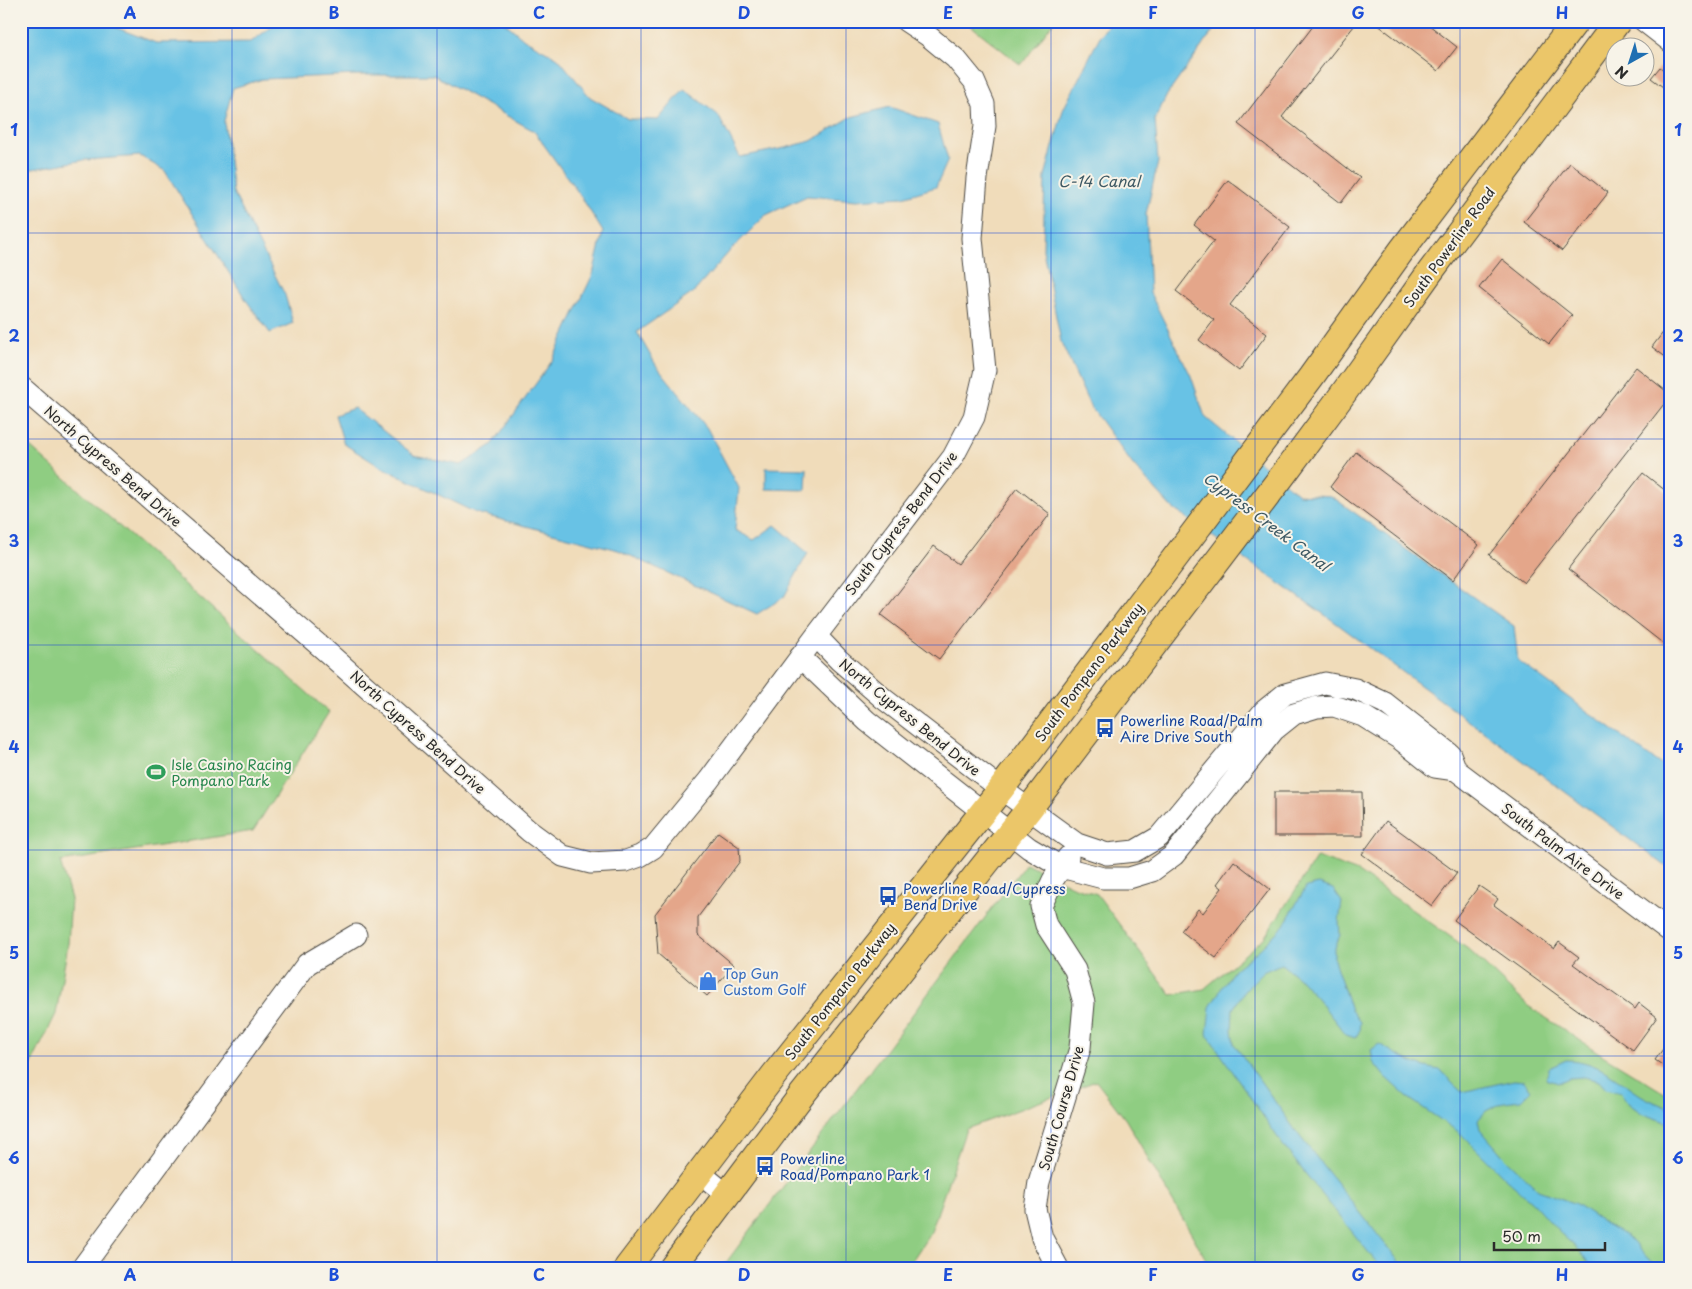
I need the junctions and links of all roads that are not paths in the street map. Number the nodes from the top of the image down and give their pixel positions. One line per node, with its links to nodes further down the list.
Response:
1 (906, 21): 7 (street, South Cypress Bend Drive)
2 (1576, 21): 10 (main road, South Pompano Parkway)
3 (1618, 21): 11 (main road, South Powerline Road)
4 (1644, 21): 5 (street)
5 (1671, 42)
6 (21, 386): 8 (street, North Cypress Bend Drive)
7 (816, 636): 8 (street, North Cypress Bend Drive); 10 (street, North Cypress Bend Drive)
8 (800, 657): 12 (street, North Cypress Bend Drive)
9 (1456, 770): 14 (street, South Palm Aire Drive); 15 (street, South Palm Aire Drive); 16 (street, South Palm Aire Drive)
10 (1001, 789): 11 (street, North Cypress Bend Drive); 12 (main road, South Pompano Parkway)
11 (1028, 809): 13 (main road); 14 (street, South Palm Aire Drive)
12 (982, 813): 13 (street, North Cypress Bend Drive); 18 (main road, South Pompano Parkway)
13 (1010, 833): 15 (street, South Palm Aire Drive); 19 (main road)
14 (1077, 844): 15 (street, South Course Drive)
15 (1061, 867): 23 (street, South Course Drive)
16 (1671, 932)
17 (356, 935): 20 (street)
18 (699, 1172): 19 (street); 21 (main road, South Pompano Parkway)
19 (727, 1195): 22 (main road)
20 (82, 1268)
21 (627, 1268)
22 (672, 1268)
23 (1058, 1268)

